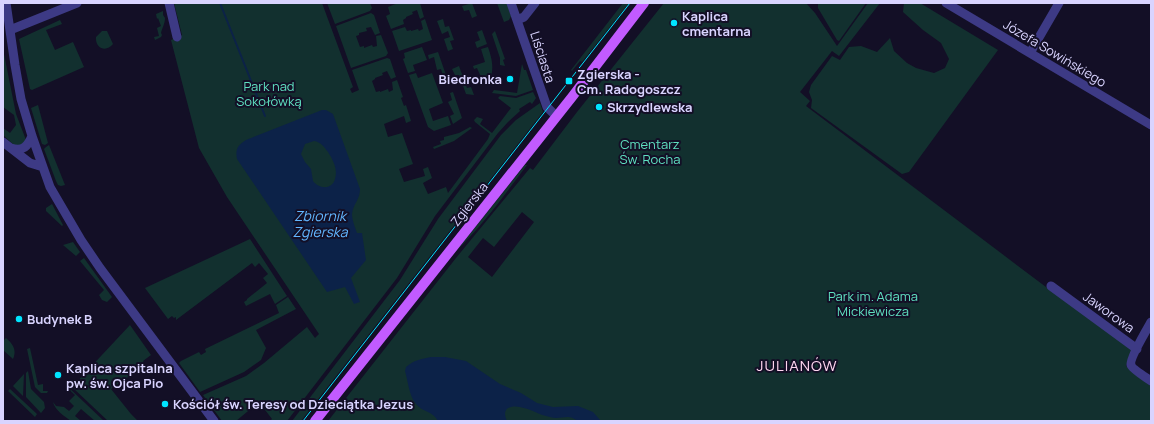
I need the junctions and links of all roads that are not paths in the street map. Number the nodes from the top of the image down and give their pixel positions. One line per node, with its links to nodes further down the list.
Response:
1 (6, 3): 10 (street)
2 (77, 3): 10 (street)
3 (169, 3): 11 (street)
4 (511, 3): 9 (street, Liściasta)
5 (535, 3): 9 (street)
6 (644, 3): 13 (main road, Zgierska)
7 (946, 3): 12 (street, Józefa Sowińskiego)
8 (1059, 3): 12 (street)
9 (517, 20): 13 (street, Liściasta)
10 (10, 30): 15 (street)
11 (177, 37)
12 (1030, 53): 14 (street, Józefa Sowińskiego)
13 (556, 116): 23 (main road, Zgierska)
14 (1151, 125)
15 (32, 136): 16 (street); 17 (street)
16 (5, 143): 17 (street)
17 (43, 167): 22 (street)
18 (1051, 286): 20 (street, Jaworowa)
19 (1151, 322): 20 (street)
20 (1136, 349): 21 (street, Jaworowa)
21 (1151, 381)
22 (214, 421)
23 (315, 421)

